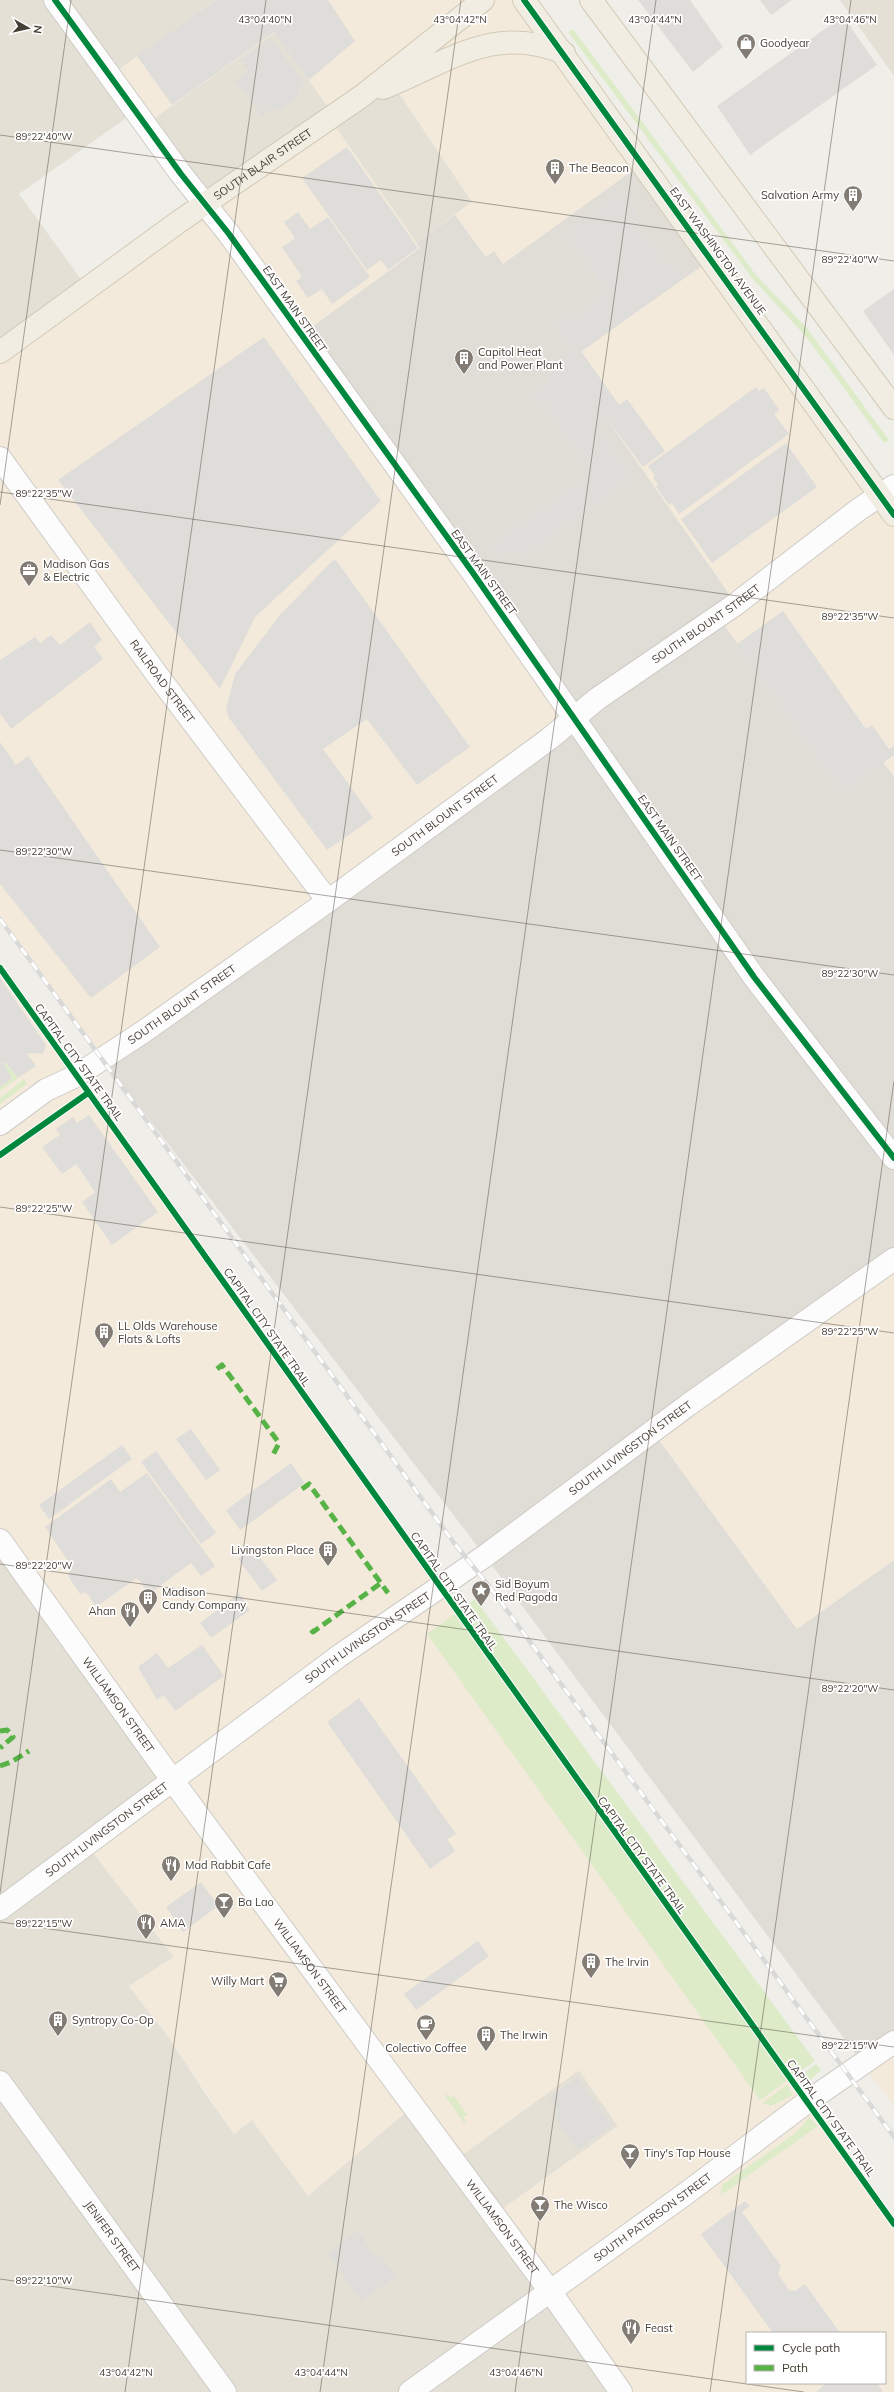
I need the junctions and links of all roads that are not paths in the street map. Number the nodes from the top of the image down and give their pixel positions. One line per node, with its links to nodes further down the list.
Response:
1 (55, 0): 7 (street, EAST MAIN STREET)
2 (483, 0): 6 (main road, SOUTH BLAIR STREET)
3 (524, 0): 5 (main road, EAST WASHINGTON AVENUE)
4 (591, 0): 9 (main road)
5 (564, 53): 6 (main road); 11 (main road, EAST WASHINGTON AVENUE)
6 (362, 96): 7 (main road, SOUTH BLAIR STREET)
7 (206, 204): 8 (main road, SOUTH BLAIR STREET); 13 (street, EAST MAIN STREET)
8 (0, 352)
9 (894, 408)
10 (0, 458): 14 (street, RAILROAD STREET)
11 (888, 491): 12 (main road, EAST WASHINGTON AVENUE); 13 (street, SOUTH BLOUNT STREET)
12 (894, 515)
13 (575, 718): 14 (street, SOUTH BLOUNT STREET); 16 (street, EAST MAIN STREET)
14 (328, 901): 15 (street, SOUTH BLOUNT STREET)
15 (0, 1124)
16 (894, 1158)
17 (894, 1259): 19 (street, SOUTH LIVINGSTON STREET)
18 (0, 1540): 19 (street, WILLIAMSON STREET)
19 (173, 1781): 20 (street, SOUTH LIVINGSTON STREET); 23 (street, WILLIAMSON STREET)
20 (0, 1909)
21 (894, 2042): 23 (street, SOUTH PATERSON STREET)
22 (0, 2082): 24 (street, JENIFER STREET)
23 (550, 2291): 25 (street, SOUTH PATERSON STREET); 26 (street, WILLIAMSON STREET)
24 (225, 2392)
25 (410, 2392)
26 (622, 2392)

